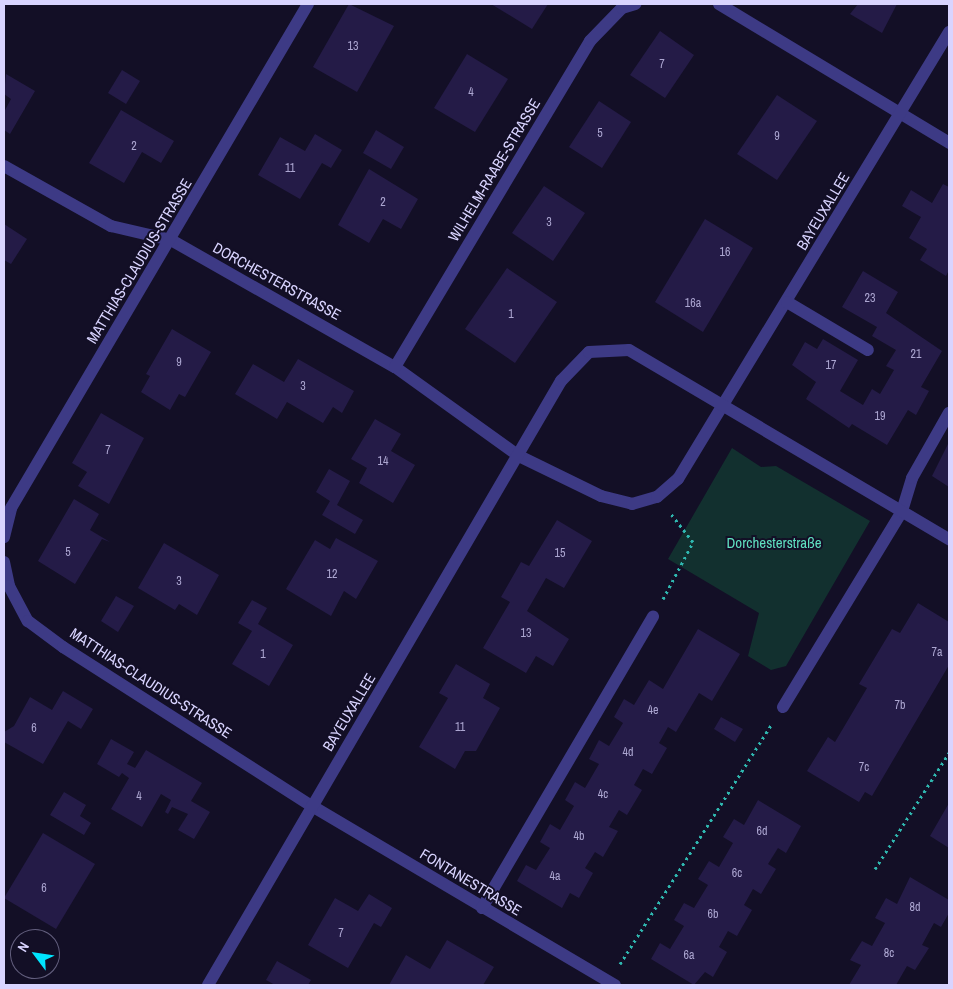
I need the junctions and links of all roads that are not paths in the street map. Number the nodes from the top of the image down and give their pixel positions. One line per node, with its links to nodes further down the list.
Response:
1 (308, 4): 8 (street, MATTHIAS-CLAUDIUS-STRASSE)
2 (635, 4): 11 (street, WILHELM-RAABE-STRASSE)
3 (719, 4): 5 (street)
4 (949, 32): 5 (street, BAYEUXALLEE)
5 (900, 115): 6 (street); 9 (street, BAYEUXALLEE)
6 (949, 143)
7 (4, 166): 8 (street, DORCHESTERSTRASSE)
8 (171, 240): 11 (street, DORCHESTERSTRASSE); 17 (street, MATTHIAS-CLAUDIUS-STRASSE)
9 (787, 302): 10 (street); 12 (street, BAYEUXALLEE)
10 (868, 350)
11 (395, 367): 14 (street, DORCHESTERSTRASSE)
12 (723, 405): 14 (street, BAYEUXALLEE); 15 (street, BAYEUXALLEE); 16 (street)
13 (949, 413): 16 (street)
14 (519, 456): 15 (street, DORCHESTERSTRASSE); 22 (street, BAYEUXALLEE)
15 (657, 497)
16 (902, 511): 18 (street); 21 (street)
17 (4, 537)
18 (949, 539)
19 (4, 562): 22 (street, MATTHIAS-CLAUDIUS-STRASSE)
20 (653, 617): 23 (street)
21 (783, 707)
22 (312, 806): 23 (street, FONTANESTRASSE); 25 (street, BAYEUXALLEE)
23 (482, 908): 24 (street, FONTANESTRASSE)
24 (612, 984)
25 (208, 985)

